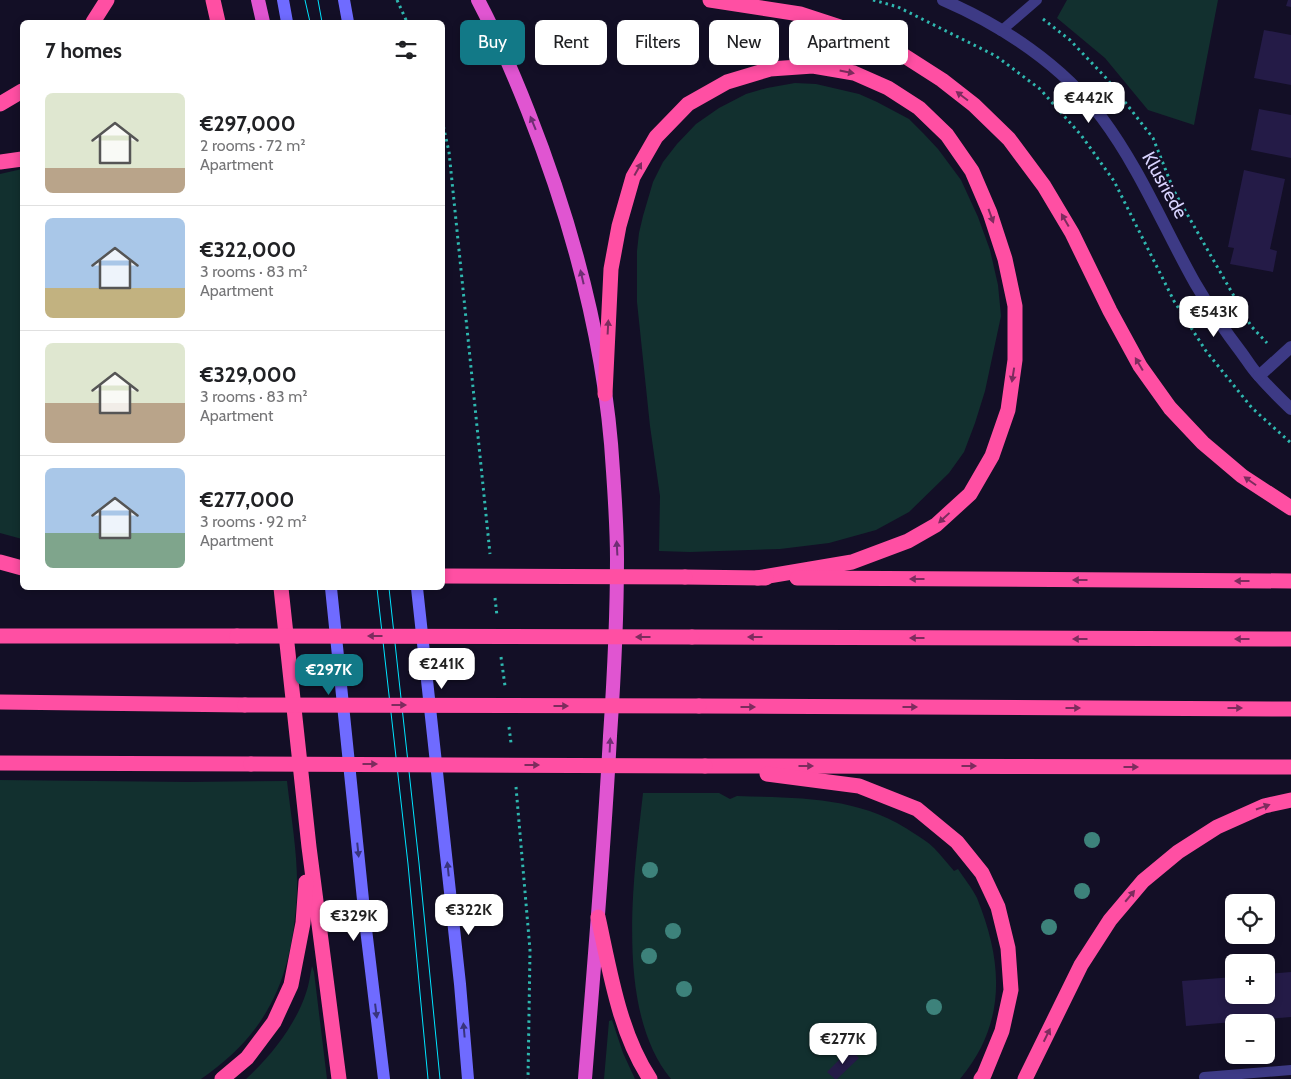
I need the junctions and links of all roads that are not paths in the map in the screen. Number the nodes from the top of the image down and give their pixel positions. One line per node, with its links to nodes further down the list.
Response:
1 (108, 0): 10 (highway)
2 (213, 0): 11 (highway)
3 (258, 0): 12 (highway)
4 (283, 0): 13 (main road)
5 (344, 0): 14 (main road)
6 (478, 0): 22 (highway, one-way to 6)
7 (710, 0): 24 (highway, one-way to 7)
8 (942, 0): 15 (street, Klusriede)
9 (1037, 0): 15 (lane)
10 (94, 20)
11 (218, 20)
12 (262, 20)
13 (287, 20)
14 (348, 20)
15 (1001, 30): 21 (street, Klusriede)
16 (20, 92): 17 (highway)
17 (0, 104)
18 (20, 159): 19 (highway)
19 (0, 162)
20 (1291, 347): 21 (street)
21 (1259, 376): 23 (street, Klusriede)
22 (605, 394): 30 (highway, one-way to 30); 46 (highway, one-way to 22)
23 (1291, 408)
24 (1291, 508)
25 (0, 562): 26 (highway)
26 (20, 567)
27 (0, 573): 28 (highway)
28 (20, 574)
29 (445, 576): 30 (highway, bridge)
30 (757, 578): 31 (highway, one-way to 30)
31 (1291, 581)
32 (281, 590): 45 (highway)
33 (332, 590): 51 (main road, one-way to 51)
34 (417, 590): 52 (main road, one-way to 34)
35 (0, 636): 36 (highway, one-way to 35, bridge)
36 (1291, 639)
37 (0, 702): 38 (highway, one-way to 38, bridge)
38 (1291, 709)
39 (0, 763): 40 (highway)
40 (33, 764): 41 (highway, one-way to 41, bridge); 42 (highway)
41 (705, 766): 43 (highway, one-way to 43); 55 (highway)
42 (0, 767)
43 (1291, 767)
44 (1291, 800): 56 (highway, one-way to 44)
45 (309, 847): 49 (highway); 50 (highway)
46 (598, 917): 53 (highway); 54 (highway)
47 (1291, 1070): 48 (lane)
48 (1204, 1077)
49 (222, 1079)
50 (339, 1079)
51 (384, 1079)
52 (468, 1079)
53 (585, 1079)
54 (650, 1079)
55 (981, 1079)
56 (1025, 1079)

